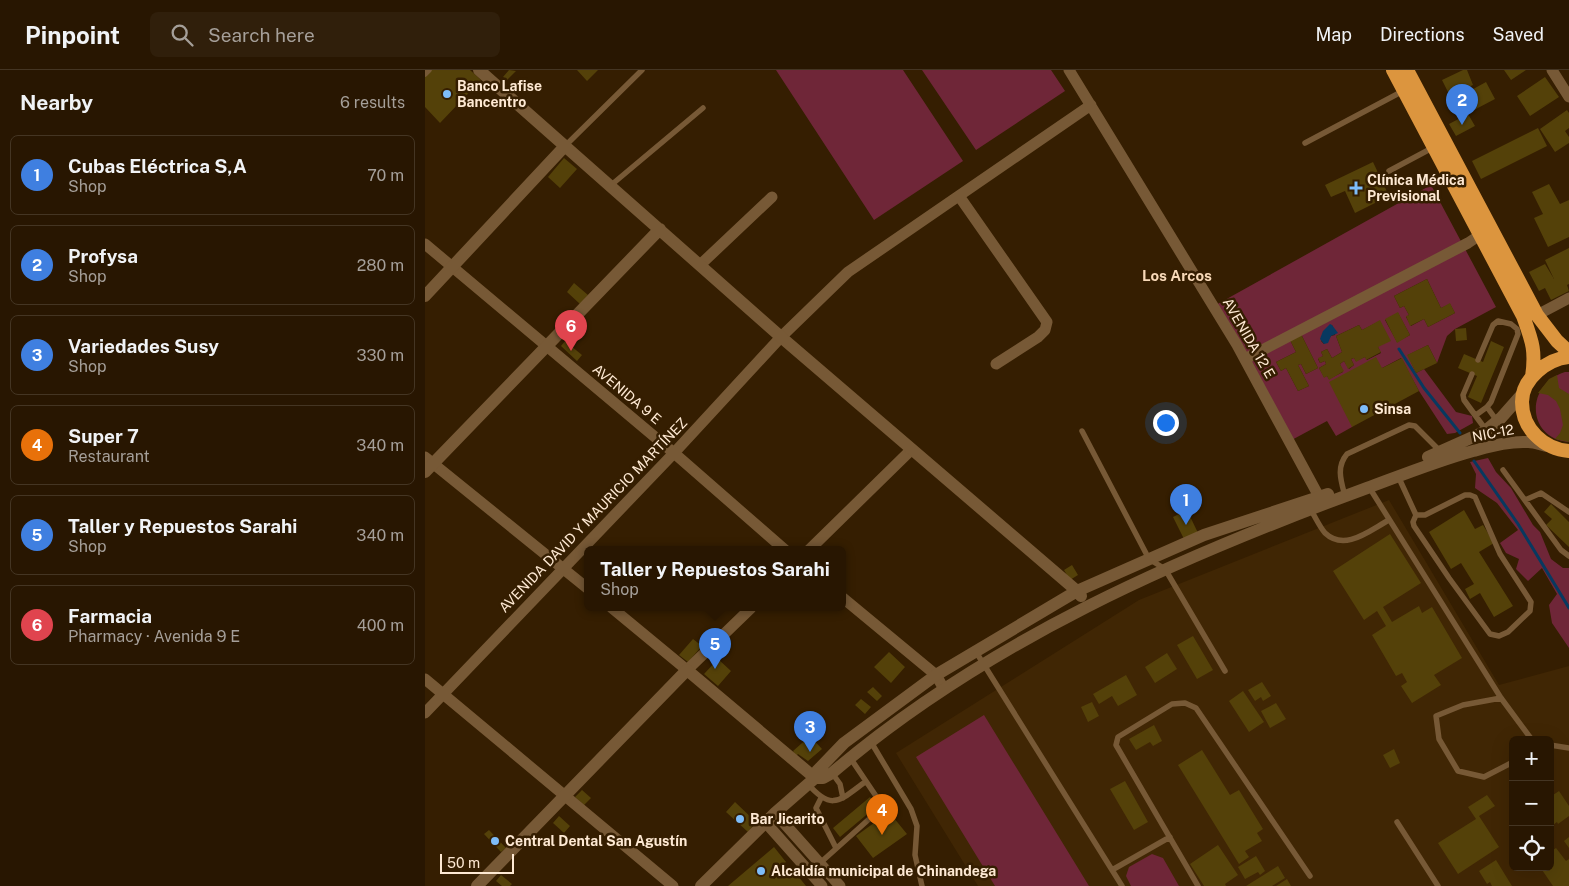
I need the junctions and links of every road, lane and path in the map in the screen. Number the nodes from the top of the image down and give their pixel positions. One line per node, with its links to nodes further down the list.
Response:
1 (429, 70): 8 (lane)
2 (479, 70): 14 (street)
3 (641, 70): 14 (lane)
4 (1069, 70): 11 (street, AVENIDA 12 E)
5 (1393, 70): 9 (highway)
6 (1407, 70): 27 (highway)
7 (1552, 70): 10 (street)
8 (425, 74)
9 (1404, 90): 13 (lane); 15 (highway)
10 (1569, 97)
11 (1091, 105): 18 (street, AVENIDA DAVID Y MAURICIO MARTÍNEZ); 33 (street, AVENIDA 12 E)
12 (703, 108): 17 (lane)
13 (1305, 143)
14 (565, 146): 17 (street); 24 (street)
15 (1434, 147): 16 (lane); 21 (highway)
16 (1389, 171)
17 (611, 186): 20 (street)
18 (959, 196): 29 (street, AVENIDA DAVID Y MAURICIO MARTÍNEZ); 35 (street)
19 (773, 197): 23 (street)
20 (660, 229): 23 (street); 30 (street)
21 (1480, 235): 27 (highway); 33 (street)
22 (425, 244): 24 (street, AVENIDA 9 E)
23 (700, 265): 29 (street)
24 (452, 267): 25 (street); 30 (street, AVENIDA 9 E)
25 (425, 296)
26 (1569, 298): 27 (street)
27 (1530, 315): 28 (lane); 31 (highway); 37 (highway)
28 (1511, 324): 34 (lane); 39 (lane)
29 (781, 337): 44 (street); 46 (street, AVENIDA DAVID Y MAURICIO MARTÍNEZ)
30 (546, 346): 46 (street, AVENIDA 9 E); 48 (street)
31 (1569, 352)
32 (1569, 357): 37 (highway)
33 (1245, 359): 53 (street, AVENIDA 12 E)
34 (1478, 360)
35 (996, 364)
36 (1472, 374): 40 (lane)
37 (1532, 377): 38 (highway)
38 (1524, 392): 41 (street, NIC-12); 45 (highway, NIC-12)
39 (1487, 408): 40 (lane); 41 (lane)
40 (1475, 415): 42 (lane)
41 (1497, 421): 42 (street, NIC-12)
42 (1487, 430): 47 (street, NIC-12)
43 (1081, 431): 62 (lane)
44 (911, 450): 60 (street); 66 (street)
45 (1562, 451): 47 (street, NIC-12)
46 (674, 453): 59 (street, AVENIDA 9 E); 63 (street, AVENIDA DAVID Y MAURICIO MARTÍNEZ)
47 (1443, 455): 50 (street); 52 (lane)
48 (428, 464): 63 (street)
49 (1503, 470): 54 (lane)
50 (1397, 473): 51 (street); 57 (lane)
51 (1368, 484): 52 (street); 58 (lane)
52 (1345, 492): 53 (street)
53 (1321, 500): 55 (street); 62 (street)
54 (1525, 500): 56 (lane); 61 (lane)
55 (1310, 509): 58 (lane); 64 (street)
56 (1569, 512)
57 (1416, 515): 57 (lane)
58 (1389, 520): 79 (lane)
59 (780, 546)
60 (813, 546)
61 (1569, 556)
62 (1149, 559): 64 (lane); 66 (street)
63 (563, 567): 65 (street); 78 (street, AVENIDA DAVID Y MAURICIO MARTÍNEZ)
64 (1165, 569): 68 (street); 74 (lane)
65 (584, 585)
66 (1077, 591): 68 (street); 71 (street)
67 (846, 601): 75 (street)
68 (1086, 606): 72 (street)
69 (616, 611): 73 (street)
70 (748, 611): 73 (street)
71 (976, 652): 72 (lane); 75 (street)
72 (983, 664): 77 (street); 99 (lane)
73 (687, 670): 88 (street); 90 (street)
74 (1225, 671)
75 (936, 676): 77 (street); 88 (street)
76 (425, 679): 78 (street)
77 (944, 689): 82 (street)
78 (443, 694): 80 (street, AVENIDA DAVID Y MAURICIO MARTÍNEZ); 90 (street)
79 (1501, 698): 81 (lane); 86 (lane)
80 (425, 713)
81 (1529, 736)
82 (871, 742): 85 (street); 107 (lane)
83 (1554, 746): 84 (lane)
84 (1569, 748)
85 (850, 758): 87 (street); 89 (lane)
86 (1509, 764)
87 (832, 773): 88 (street); 92 (lane)
88 (811, 781): 91 (lane); 93 (street)
89 (865, 782): 92 (lane); 97 (lane)
90 (564, 795): 102 (street); 103 (street)
91 (821, 798): 92 (lane); 97 (lane)
92 (843, 798)
93 (775, 813): 95 (street); 98 (street)
94 (1397, 822): 110 (lane)
95 (765, 823): 100 (street); 104 (street)
96 (1170, 837): 99 (lane); 101 (lane); 109 (lane)
97 (836, 848): 98 (lane)
98 (820, 863): 100 (lane); 106 (street)
99 (1112, 870): 108 (lane)
100 (810, 872): 105 (street)
101 (1310, 876)
102 (477, 886)
103 (673, 886)
104 (701, 886)
105 (822, 886)
106 (840, 886)
107 (922, 886)
108 (1122, 886)
109 (1198, 886)
110 (1438, 886)

